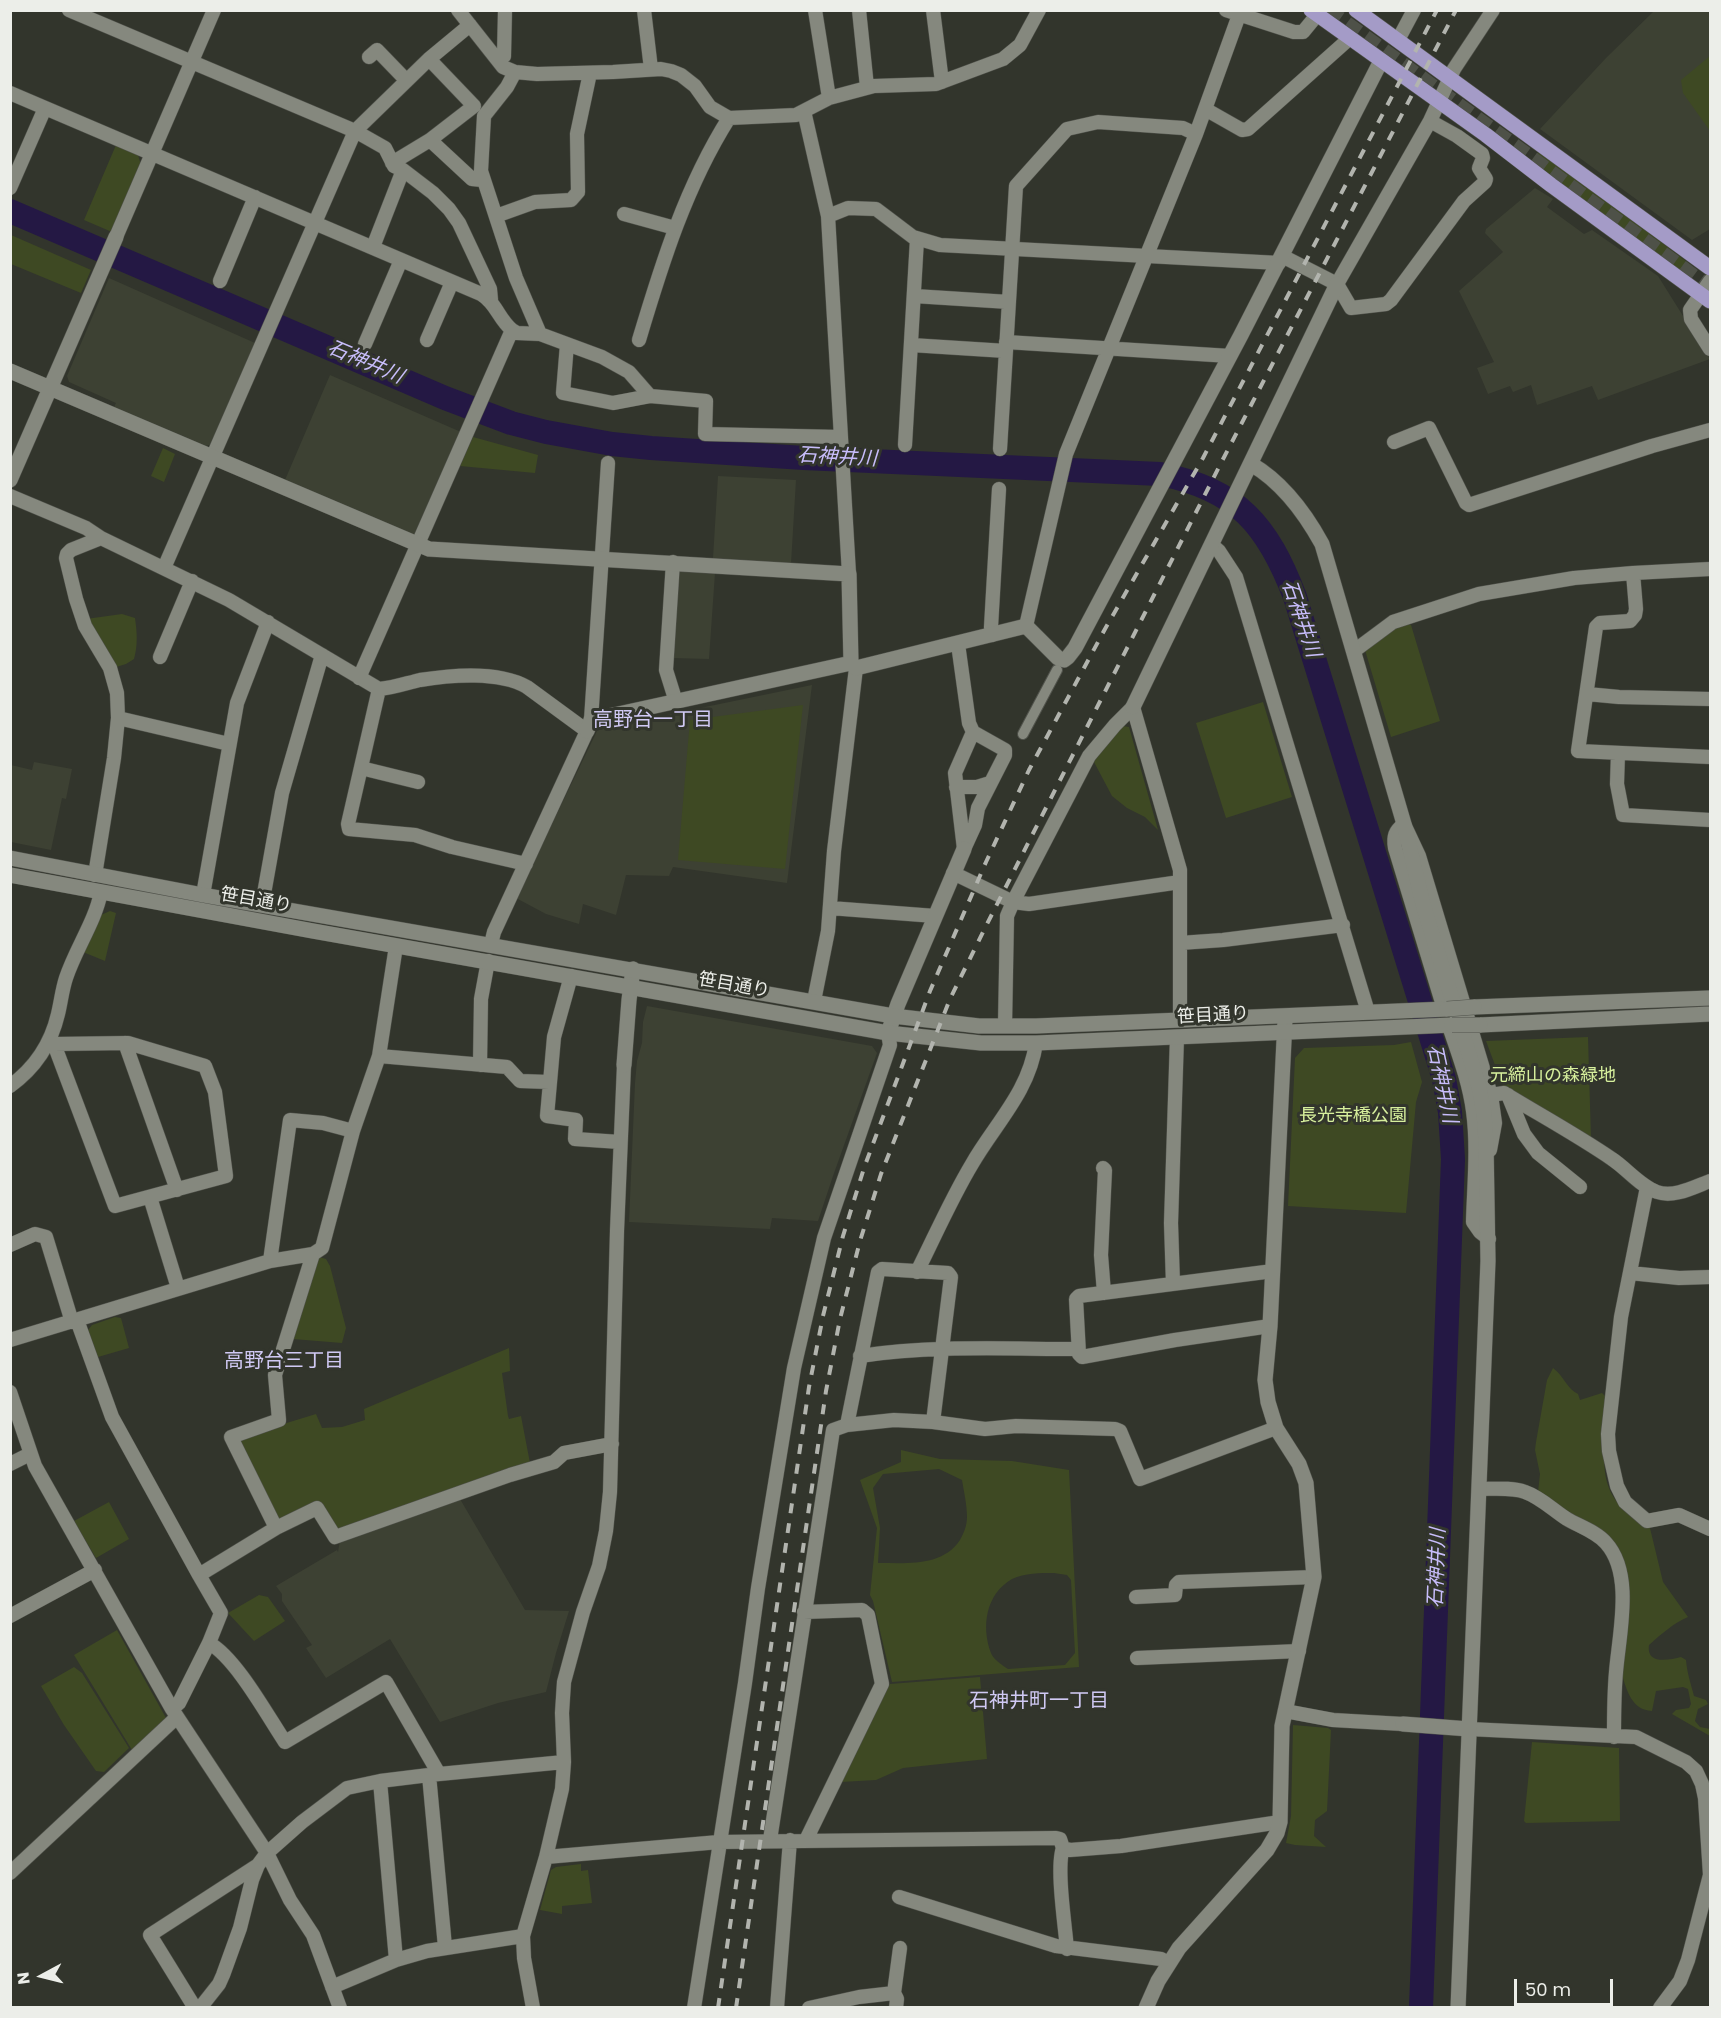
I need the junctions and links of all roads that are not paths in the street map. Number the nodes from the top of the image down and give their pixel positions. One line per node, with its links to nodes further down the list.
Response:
1 (69, 10): 22 (street)
2 (214, 10): 22 (street)
3 (458, 10): 15 (street)
4 (505, 10): 20 (street)
5 (644, 10): 23 (street)
6 (815, 10): 31 (street)
7 (859, 10): 29 (street)
8 (933, 10): 28 (street)
9 (1039, 10): 28 (street)
10 (1356, 10): 17 (main road)
11 (1414, 10): 17 (street)
12 (1493, 10): 26 (street)
13 (1232, 13): 14 (street); 34 (street)
14 (1314, 13): 16 (main road)
15 (470, 25): 19 (street); 20 (street)
16 (1350, 38): 21 (main road); 34 (street)
17 (1398, 40): 26 (main road)
18 (369, 57): 27 (street)
19 (429, 59): 27 (street); 40 (street)
20 (498, 60): 24 (street)
21 (1381, 61): 32 (main road); 57 (street)
22 (191, 63): 38 (street); 41 (street)
23 (651, 69): 25 (street); 36 (street)
24 (515, 72): 25 (street); 43 (street)
25 (590, 73): 47 (street)
26 (1450, 77): 32 (street); 58 (main road)
27 (406, 80): 38 (street)
28 (942, 82): 29 (street)
29 (867, 87): 31 (street)
30 (10, 93): 33 (street)
31 (829, 98): 35 (street)
32 (1438, 102): 37 (street); 64 (main road)
33 (45, 108): 41 (street); 44 (street)
34 (1205, 109): 39 (street)
35 (804, 111): 36 (street); 48 (street)
36 (729, 118): 50 (street)
37 (1430, 121): 62 (street); 62 (street)
38 (355, 131): 42 (street); 49 (street)
39 (1196, 134): 54 (street); 55 (street)
40 (430, 140): 42 (street); 43 (street)
41 (152, 153): 45 (street); 51 (street)
42 (398, 167): 53 (street); 65 (street)
43 (482, 180): 47 (street)
44 (10, 188)
45 (255, 197): 49 (street); 60 (street)
46 (624, 214): 50 (street)
47 (496, 216): 68 (street)
48 (828, 216): 52 (street); 82 (street)
49 (315, 222): 53 (street); 86 (street)
50 (675, 228): 70 (street)
51 (116, 238): 79 (street)
52 (917, 239): 54 (street); 63 (street)
53 (373, 248): 56 (street)
54 (1012, 249): 55 (street); 66 (street)
55 (1147, 257): 57 (street); 75 (street)
56 (401, 260): 61 (street); 71 (street)
57 (1281, 260): 62 (street); 77 (street)
58 (1710, 268)
59 (1710, 281): 64 (street)
60 (220, 282)
61 (452, 282): 65 (street); 69 (street)
62 (1337, 284): 88 (street)
63 (914, 296): 66 (street); 73 (street)
64 (1706, 298): 76 (street)
65 (491, 300): 67 (street)
66 (1009, 302): 74 (street)
67 (512, 330): 68 (street); 93 (street)
68 (540, 334): 72 (street)
69 (427, 340)
70 (639, 340)
71 (365, 344)
72 (567, 344): 80 (street); 80 (street)
73 (911, 345): 74 (street); 84 (street)
74 (1006, 346): 75 (street); 85 (street)
75 (1108, 348): 77 (street); 103 (street)
76 (1710, 349)
77 (1230, 356): 103 (street)
78 (10, 371): 79 (street)
79 (51, 388): 86 (street); 89 (street)
80 (650, 396): 82 (street)
81 (1710, 430): 83 (street)
82 (841, 439): 100 (street)
83 (1394, 442)
84 (905, 445)
85 (1000, 449)
86 (213, 457): 93 (street); 97 (street)
87 (608, 463): 95 (street)
88 (1251, 464): 94 (street); 106 (street)
89 (10, 480)
90 (999, 489): 104 (street)
91 (10, 496): 92 (street)
92 (101, 538): 97 (street); 117 (street)
93 (417, 544): 95 (street); 111 (street)
94 (1212, 545): 116 (street); 143 (street)
95 (601, 558): 96 (street); 118 (street)
96 (673, 562): 100 (street); 115 (street)
97 (164, 568): 101 (street)
98 (1710, 569): 99 (street)
99 (1634, 573): 106 (street); 113 (street)
100 (849, 574): 109 (street)
101 (192, 581): 102 (street); 108 (street)
102 (268, 622): 107 (street); 121 (street)
103 (1026, 626): 104 (street)
104 (992, 635): 105 (street)
105 (958, 644): 109 (street); 119 (street)
106 (1354, 651): 129 (street)
107 (322, 655): 111 (street); 140 (street)
108 (160, 657)
109 (854, 666): 115 (street); 141 (street)
110 (1057, 670): 120 (street)
111 (359, 678): 112 (street)
112 (379, 689): 118 (street); 124 (street)
113 (1587, 694): 114 (street); 122 (street)
114 (1710, 699)
115 (675, 702): 118 (street)
116 (1133, 707): 136 (street); 139 (street)
117 (118, 718): 121 (street); 135 (street)
118 (589, 726): 132 (street)
119 (973, 732): 126 (street); 127 (street)
120 (1023, 734)
121 (229, 744): 138 (street)
122 (1618, 753): 123 (street); 128 (street)
123 (1710, 757)
124 (361, 768): 125 (street); 132 (street)
125 (418, 782)
126 (990, 783): 127 (street); 130 (street)
127 (957, 787): 130 (street)
128 (1710, 820)
129 (1404, 824): 153 (street); 172 (street); 172 (street)
130 (964, 849): 133 (street)
131 (10, 858): 135 (street, 笹目通り)
132 (526, 864): 145 (street)
133 (953, 873): 139 (street); 142 (street)
134 (10, 875): 137 (street, 笹目通り)
135 (95, 875): 138 (street, 笹目通り)
136 (1180, 882): 139 (street); 144 (street)
137 (101, 892): 146 (street, 笹目通り); 164 (street)
138 (203, 895): 140 (street, 笹目通り)
139 (1013, 902): 159 (street)
140 (262, 905): 145 (street, 笹目通り)
141 (830, 908): 142 (street); 152 (street)
142 (935, 916): 157 (street)
143 (1343, 925): 144 (street); 154 (street)
144 (1180, 943): 158 (street)
145 (491, 944): 148 (street, 笹目通り)
146 (396, 946): 147 (street, 笹目通り); 167 (street)
147 (488, 961): 149 (street, 笹目通り); 168 (street)
148 (633, 969): 150 (street); 152 (street, 笹目通り)
149 (571, 976): 150 (street, 笹目通り); 170 (street)
150 (631, 987): 162 (street, 笹目通り); 169 (street)
151 (1710, 998): 153 (street, 笹目通り, bridge)
152 (814, 1001): 157 (street, 笹目通り)
153 (1444, 1009): 154 (street, 笹目通り)
154 (1368, 1012): 156 (street, 笹目通り)
155 (1710, 1014): 160 (street, 笹目通り, bridge)
156 (1286, 1015): 158 (street, 笹目通り); 161 (street)
157 (893, 1016): 159 (street, 笹目通り); 162 (street)
158 (1180, 1019): 159 (street, 笹目通り)
159 (1005, 1026)
160 (1449, 1026): 161 (street, 笹目通り); 182 (street)
161 (1285, 1032): 163 (street, 笹目通り); 186 (street)
162 (888, 1033): 166 (street, 笹目通り); 230 (street)
163 (1177, 1037): 166 (street, 笹目通り); 190 (street)
164 (52, 1042): 165 (street); 171 (street); 181 (street)
165 (125, 1043): 180 (street); 180 (street)
166 (1036, 1043): 187 (street)
167 (379, 1056): 168 (street); 174 (street)
168 (480, 1065): 170 (street)
169 (624, 1065): 175 (street)
170 (549, 1083): 175 (street)
171 (10, 1086)
172 (1485, 1091): 173 (street); 182 (street)
173 (1508, 1095): 178 (street); 179 (street)
174 (353, 1131): 184 (street); 185 (street)
175 (620, 1142): 203 (street)
176 (1103, 1168): 192 (street)
177 (1710, 1181): 179 (street)
178 (1580, 1186)
179 (1647, 1187): 188 (street)
180 (177, 1190): 181 (street)
181 (150, 1197): 191 (street)
182 (1489, 1239): 206 (street)
183 (10, 1245): 193 (street)
184 (314, 1254): 185 (street); 207 (street)
185 (270, 1260): 191 (street)
186 (1273, 1271): 190 (street); 194 (street)
187 (917, 1272): 196 (street); 198 (street)
188 (1630, 1273): 189 (street); 208 (street)
189 (1710, 1277)
190 (1173, 1284): 192 (street)
191 (178, 1288): 193 (street)
192 (1104, 1293): 197 (street)
193 (74, 1321): 195 (street); 210 (street)
194 (1270, 1326): 197 (street); 202 (street)
195 (10, 1340)
196 (941, 1349): 197 (street); 198 (street); 200 (street)
197 (1078, 1349)
198 (860, 1356): 201 (street)
199 (10, 1392): 204 (street)
200 (933, 1422): 201 (street); 202 (street)
201 (847, 1425): 213 (street)
202 (1276, 1428): 211 (street)
203 (612, 1444): 207 (street); 223 (street)
204 (30, 1454): 205 (street); 209 (street)
205 (10, 1464)
206 (1479, 1489): 221 (street); 222 (street)
207 (276, 1528): 210 (street)
208 (1710, 1529)
209 (94, 1570): 214 (street); 219 (street)
210 (200, 1575): 215 (street)
211 (1314, 1577): 212 (street); 216 (street)
212 (1136, 1597)
213 (804, 1612): 227 (street); 229 (street)
214 (10, 1616)
215 (209, 1643): 219 (street); 224 (street)
216 (1299, 1651): 217 (street); 218 (street)
217 (1137, 1658)
218 (1285, 1711): 220 (street); 226 (street)
219 (174, 1713): 232 (street); 235 (street)
220 (1403, 1724): 221 (street)
221 (1469, 1729): 222 (street); 254 (street)
222 (1614, 1737): 255 (street)
223 (564, 1762): 224 (street); 233 (street)
224 (434, 1774): 225 (street); 238 (street)
225 (380, 1781): 232 (street); 241 (street)
226 (1280, 1822): 231 (street); 242 (street)
227 (770, 1840): 228 (street); 230 (street)
228 (790, 1840): 229 (street); 250 (street)
229 (806, 1840): 231 (street)
230 (719, 1842): 233 (street); 249 (street)
231 (1062, 1848): 240 (street)
232 (267, 1853): 234 (street); 243 (street)
233 (546, 1857): 237 (street)
234 (258, 1865): 245 (street); 246 (street)
235 (10, 1873)
236 (899, 1897): 240 (street)
237 (523, 1936): 238 (street); 248 (street)
238 (445, 1947): 241 (street)
239 (900, 1948): 244 (street)
240 (1066, 1949): 242 (street)
241 (396, 1960): 243 (street)
242 (1169, 1963): 253 (street)
243 (332, 1987): 247 (street)
244 (894, 1993): 251 (street); 252 (street)
245 (195, 2007)
246 (201, 2007)
247 (340, 2007)
248 (532, 2007)
249 (694, 2007)
250 (777, 2007)
251 (809, 2007)
252 (896, 2007)
253 (1146, 2007)
254 (1458, 2007)
255 (1660, 2007)

